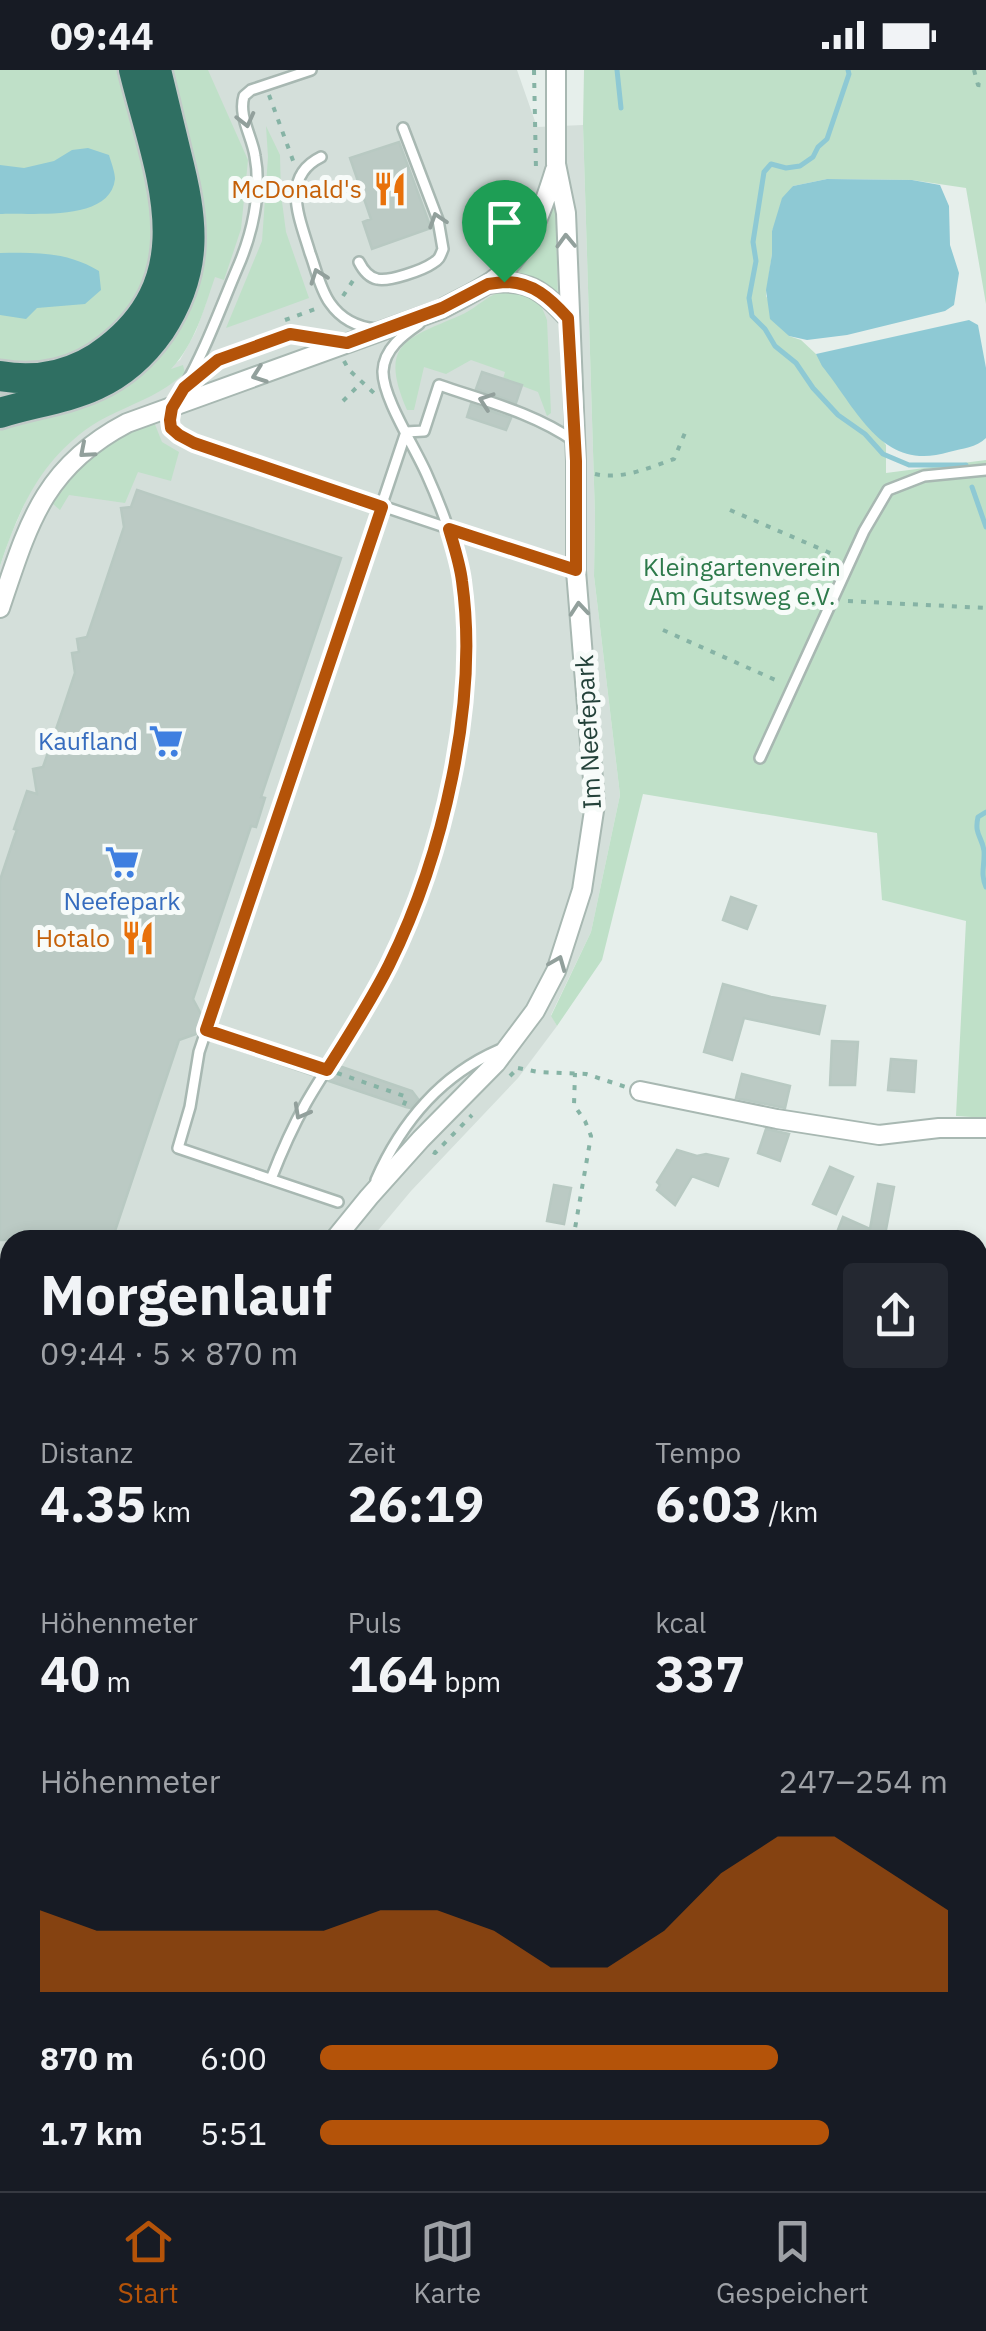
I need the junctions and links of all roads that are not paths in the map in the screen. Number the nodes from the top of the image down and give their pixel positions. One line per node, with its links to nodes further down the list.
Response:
1 (134, 70): 14 (highway)
2 (156, 70): 17 (highway)
3 (311, 70): 15 (lane, one-way to 15)
4 (556, 70): 7 (street, Im Neefepark)
5 (402, 128): 8 (lane, one-way to 5)
6 (321, 157): 12 (lane, one-way to 6)
7 (556, 164): 9 (street, Im Neefepark); 11 (street, Im Neefepark, one-way to 7)
8 (359, 262)
9 (488, 284): 10 (street, Im Neefepark); 11 (street)
10 (442, 308): 12 (street, Im Neefepark); 18 (lane)
11 (568, 318): 19 (street, Im Neefepark)
12 (389, 328): 13 (street, Im Neefepark)
13 (347, 343): 15 (lane); 16 (street, Im Neefepark, one-way to 16)
14 (0, 376)
15 (184, 388): 16 (lane)
16 (172, 408): 21 (lane); 24 (street, Im Neefepark, one-way to 24)
17 (0, 414)
18 (406, 432): 19 (lane, one-way to 18); 21 (lane); 22 (lane)
19 (574, 441): 23 (street, Im Neefepark)
20 (986, 470): 25 (lane)
21 (382, 507): 22 (lane); 29 (lane)
22 (449, 529): 23 (lane); 29 (lane, one-way to 29)
23 (576, 570): 26 (street, Im Neefepark, one-way to 23)
24 (0, 608)
25 (760, 758)
26 (508, 1046): 30 (street, Im Neefepark); 30 (lane)
27 (640, 1092): 28 (street)
28 (986, 1128)
29 (271, 1180): 31 (lane)
30 (369, 1197): 32 (street, Im Neefepark)
31 (338, 1202)
32 (342, 1230)

